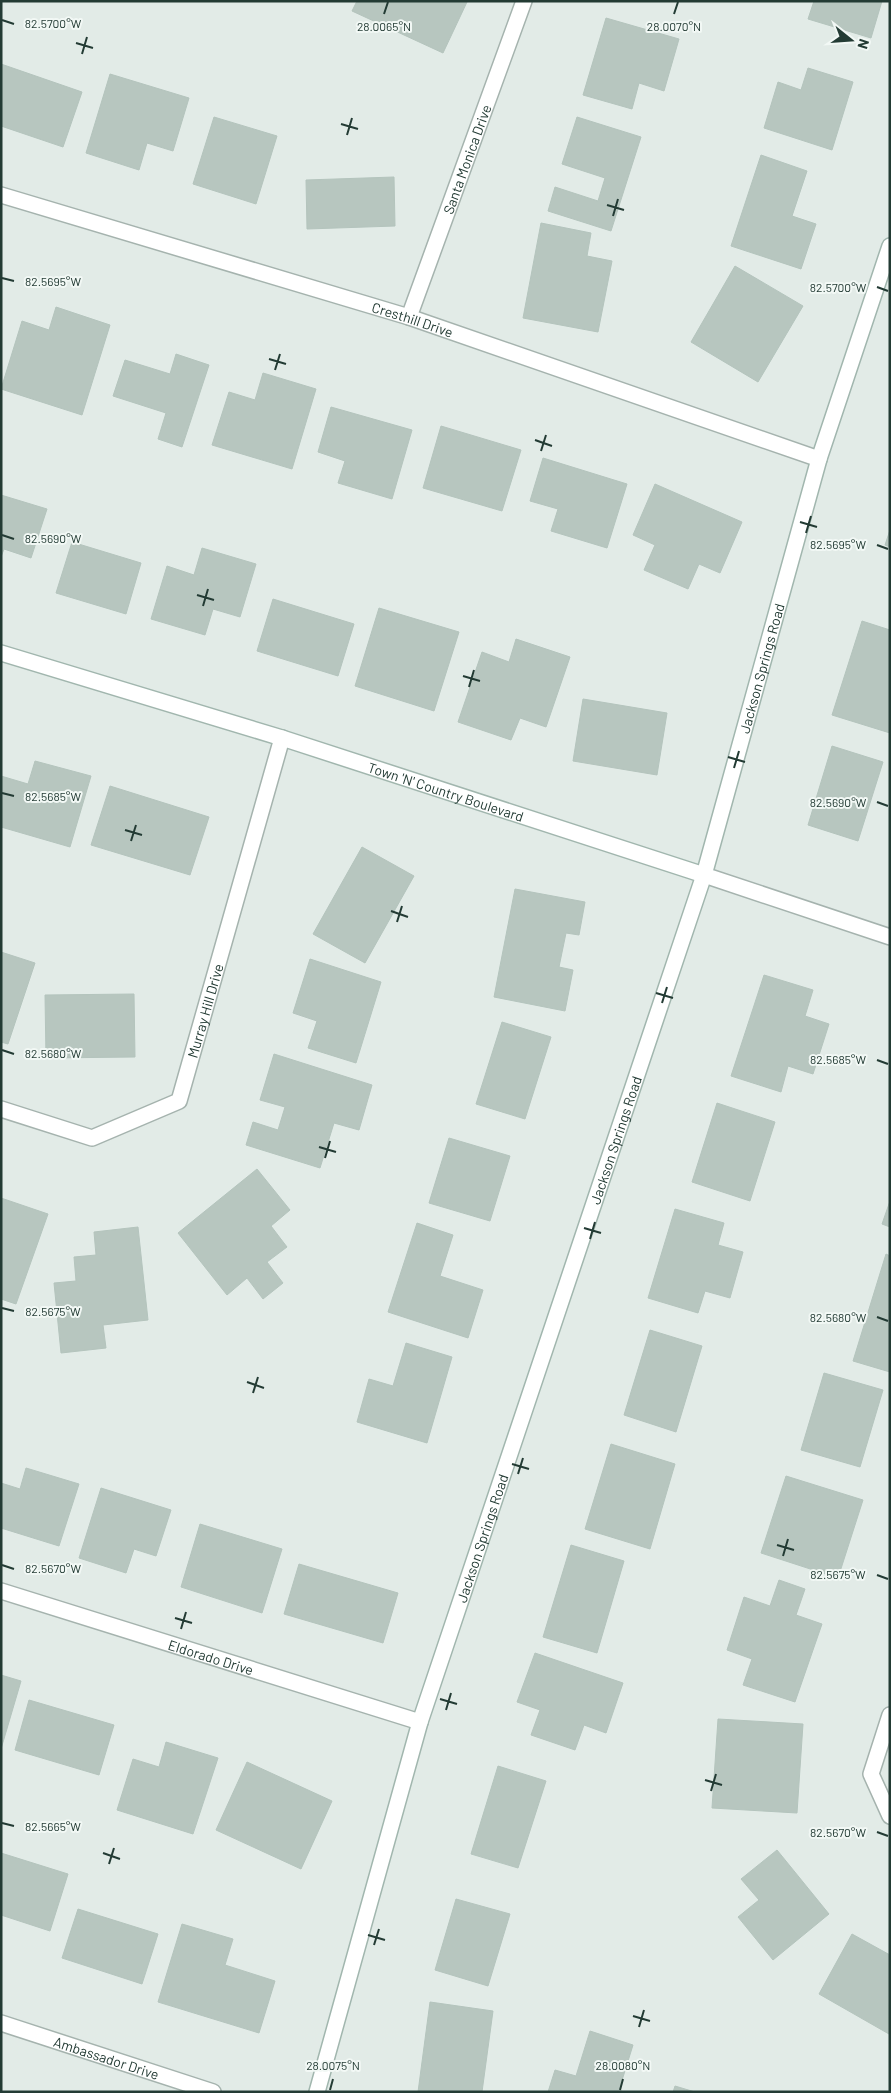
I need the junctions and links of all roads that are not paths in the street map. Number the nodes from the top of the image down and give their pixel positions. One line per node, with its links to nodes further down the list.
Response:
1 (524, 1): 4 (street, Santa Monica Drive)
2 (1, 194): 4 (street, Cresthill Drive)
3 (890, 246): 5 (street, Jackson Springs Road)
4 (409, 317): 5 (street, Cresthill Drive)
5 (819, 459): 8 (street, Jackson Springs Road)
6 (1, 653): 7 (street, Town 'N' Country Boulevard)
7 (282, 738): 8 (street, Town 'N' Country Boulevard); 10 (street, Murray Hill Drive)
8 (704, 875): 9 (street, Town 'N' Country Boulevard); 13 (street, Jackson Springs Road)
9 (890, 937)
10 (1, 1109)
11 (1, 1591): 13 (street, Eldorado Drive)
12 (890, 1715): 14 (street)
13 (420, 1722): 17 (street, Jackson Springs Road)
14 (890, 1816)
15 (1, 2023): 16 (street, Ambassador Drive)
16 (213, 2092)
17 (317, 2092)

